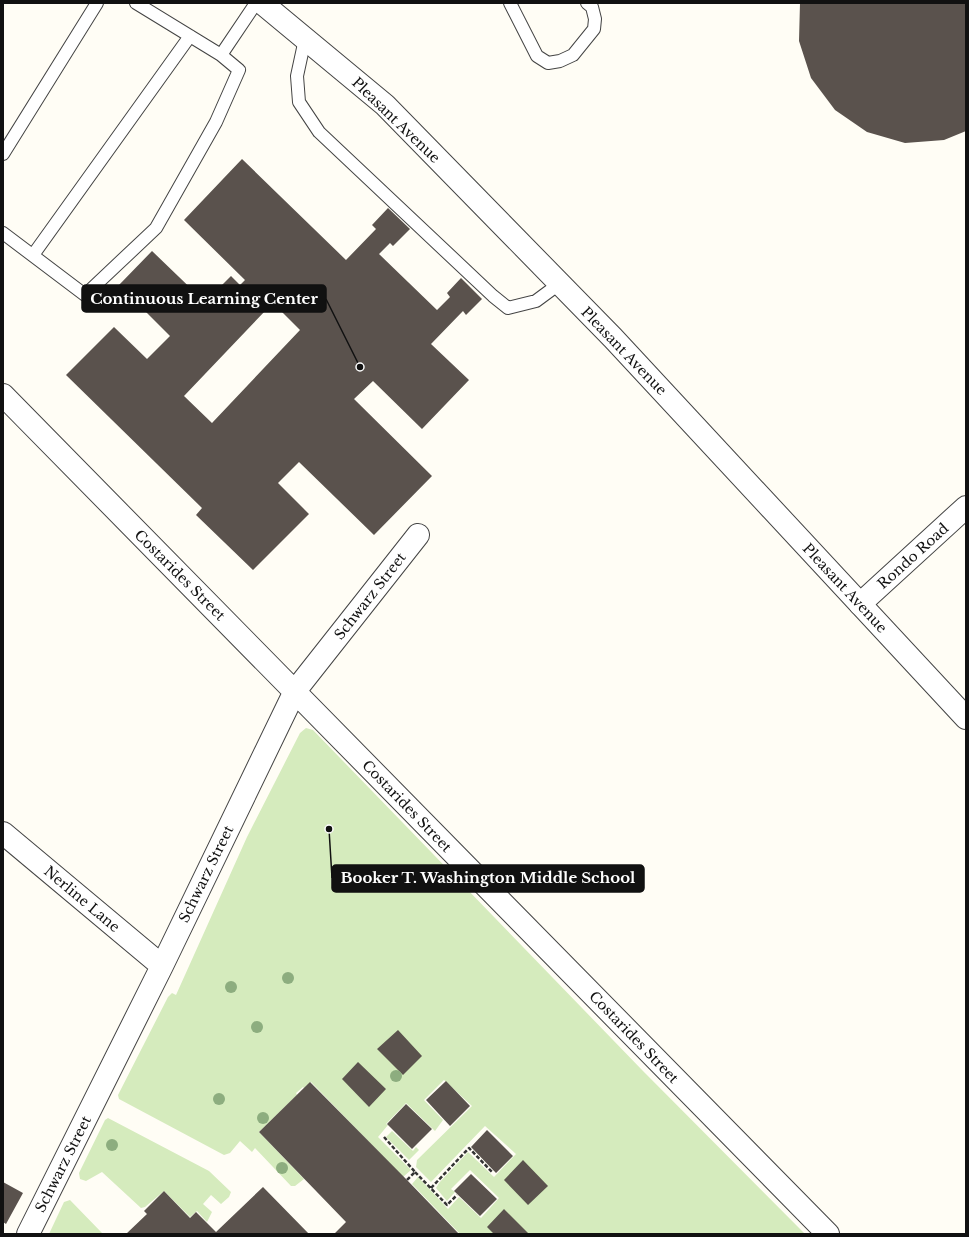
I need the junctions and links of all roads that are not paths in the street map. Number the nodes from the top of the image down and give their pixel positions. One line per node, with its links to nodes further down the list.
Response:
1 (97, 3): 10 (lane)
2 (136, 3): 7 (lane)
3 (256, 3): 9 (lane)
4 (262, 3): 8 (street, Pleasant Avenue)
5 (510, 3): 6 (lane)
6 (587, 3)
7 (190, 36): 9 (lane); 12 (lane)
8 (305, 39): 13 (street, Pleasant Avenue); 13 (lane)
9 (221, 55): 12 (lane)
10 (3, 154)
11 (3, 233): 12 (lane)
12 (33, 255)
13 (559, 284): 17 (street, Pleasant Avenue)
14 (3, 395): 18 (street, Costarides Street)
15 (966, 507): 17 (street, Rondo Road)
16 (418, 535): 18 (street, Schwarz Street)
17 (860, 604): 19 (street, Pleasant Avenue)
18 (295, 691): 21 (street, Schwarz Street); 23 (street, Costarides Street)
19 (966, 718)
20 (3, 833): 21 (street, Nerline Lane)
21 (162, 966): 22 (street, Schwarz Street)
22 (28, 1234)
23 (828, 1234)

